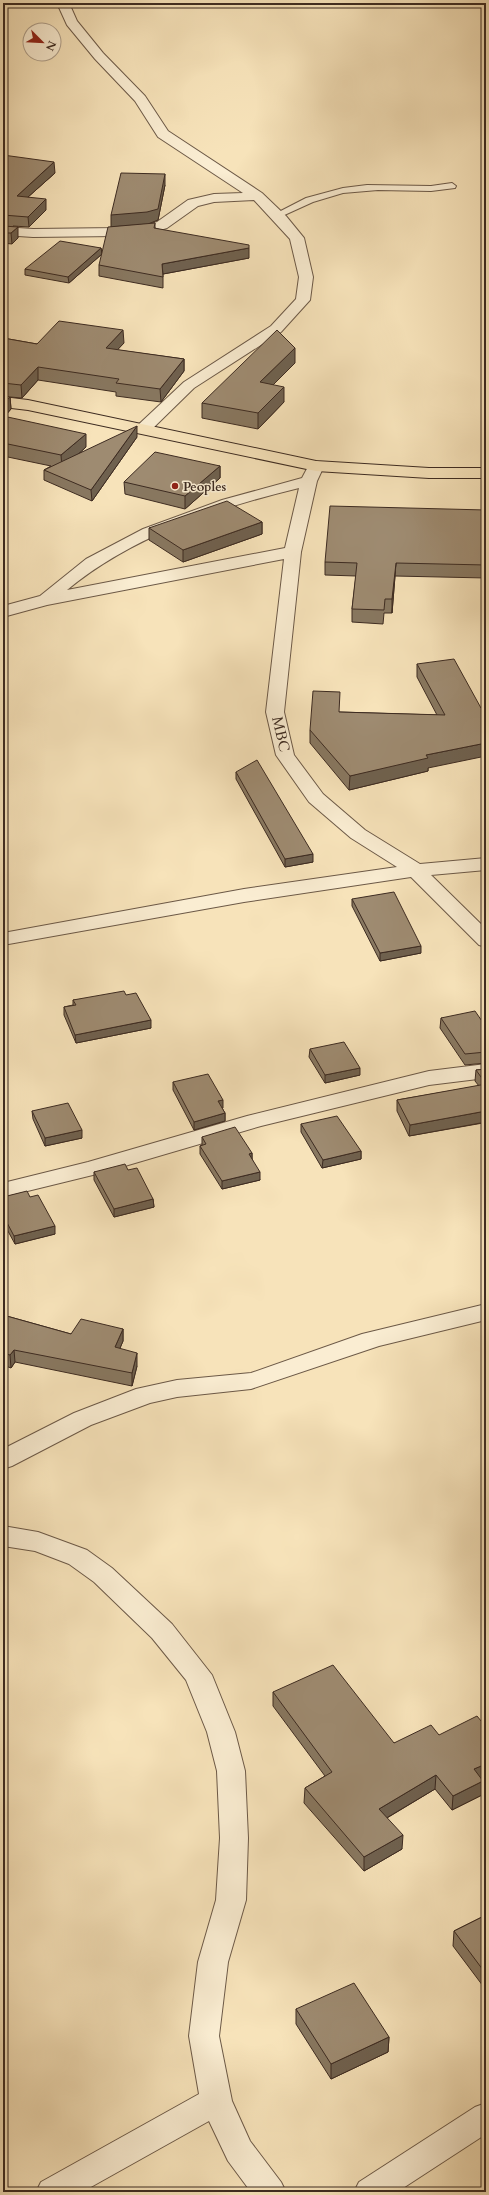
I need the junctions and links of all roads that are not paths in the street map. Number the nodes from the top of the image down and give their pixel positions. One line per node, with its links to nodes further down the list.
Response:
1 (63, 3): 3 (street)
2 (452, 186): 4 (lane)
3 (257, 196): 4 (street); 5 (street)
4 (277, 216): 7 (street)
5 (3, 231)
6 (3, 402): 7 (main road)
7 (143, 429): 8 (main road)
8 (312, 473): 9 (main road); 10 (street, MBC); 11 (street)
9 (486, 473)
10 (293, 552): 11 (street); 14 (street, MBC)
11 (44, 600): 12 (street)
12 (3, 612)
13 (486, 864): 14 (street)
14 (415, 870): 15 (street); 16 (street, MBC)
15 (3, 939)
16 (486, 941)
17 (486, 1071): 18 (street)
18 (3, 1190)
19 (486, 1312): 20 (street)
20 (3, 1460)
21 (3, 1536): 22 (street)
22 (216, 2101): 24 (street); 25 (street)
23 (486, 2117): 26 (street)
24 (52, 2192)
25 (270, 2192)
26 (370, 2192)

